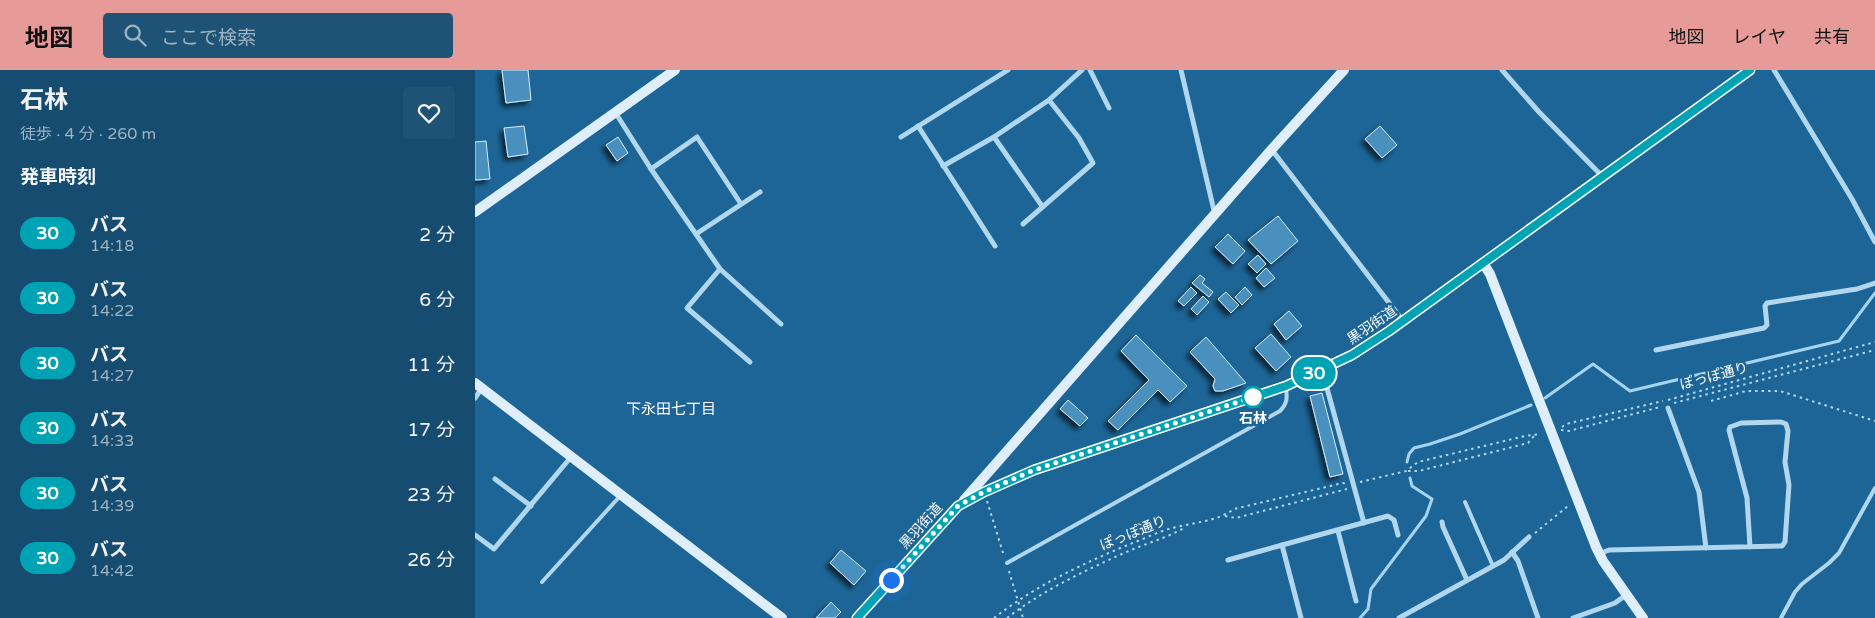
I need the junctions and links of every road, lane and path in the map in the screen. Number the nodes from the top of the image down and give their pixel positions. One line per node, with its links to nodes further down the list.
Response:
1 (675, 70): 14 (street)
2 (1007, 70): 15 (street)
3 (1071, 70): 11 (street)
4 (1081, 70): 11 (street)
5 (1090, 70): 13 (street)
6 (1181, 70): 26 (street)
7 (1344, 70): 18 (street)
8 (1502, 70): 21 (street)
9 (1750, 70): 21 (street, 黒羽街道)
10 (1774, 70): 29 (street)
11 (1075, 76): 12 (street)
12 (1049, 100): 17 (street); 24 (street)
13 (1109, 108)
14 (615, 112): 20 (street); 25 (street)
15 (918, 126): 16 (street); 19 (street)
16 (901, 137)
17 (994, 137): 19 (street); 24 (street)
18 (1272, 149): 26 (street); 34 (street)
19 (943, 166): 30 (street)
20 (651, 169): 23 (street); 28 (street)
21 (1603, 178): 31 (street, 黒羽街道)
22 (760, 192): 23 (street)
23 (741, 204): 28 (street)
24 (1042, 206): 27 (street)
25 (475, 212)
26 (1215, 215): 59 (street)
27 (1023, 224)
28 (696, 234): 32 (street)
29 (1875, 242)
30 (995, 246)
31 (1483, 263): 34 (street, 黒羽街道); 56 (street)
32 (720, 269): 35 (street); 39 (street)
33 (1875, 283): 37 (street)
34 (1403, 321): 40 (street, 黒羽街道)
35 (781, 324)
36 (1875, 342): 38 (path, ぽっぽ通り)
37 (1656, 350)
38 (1875, 350)
39 (750, 362)
40 (1323, 370): 42 (street, 黒羽街道); 62 (street)
41 (479, 386): 43 (street); 49 (street)
42 (1286, 386): 54 (street, 黒羽街道); 74 (lane)
43 (475, 398)
44 (1711, 401): 46 (path)
45 (1668, 408): 70 (street)
46 (1875, 422)
47 (1543, 434): 48 (path)
48 (1534, 436): 50 (path); 50 (path)
49 (572, 457): 55 (street); 58 (street)
50 (1406, 471): 52 (path)
51 (495, 479): 58 (street)
52 (1359, 482)
53 (1875, 488): 92 (lane)
54 (984, 492): 59 (street, 黒羽街道); 74 (path)
55 (621, 495): 77 (lane); 83 (street)
56 (1576, 499): 67 (path); 72 (street)
57 (1465, 502): 75 (lane)
58 (531, 506): 65 (street)
59 (958, 506): 84 (street, 黒羽街道)
60 (1225, 516): 60 (path, ぽっぽ通り); 63 (path, ぽっぽ通り)
61 (1442, 522): 76 (street)
62 (1364, 523): 64 (street); 66 (street)
63 (1187, 526): 79 (path, ぽっぽ通り); 81 (path)
64 (1338, 531): 68 (street); 80 (street)
65 (475, 535)
66 (1398, 536)
67 (1529, 538): 71 (street)
68 (1282, 545): 73 (street); 88 (street)
69 (1750, 547): 69 (street); 70 (street)
70 (1705, 548): 72 (street)
71 (1512, 552): 75 (street); 90 (street)
72 (1599, 554): 78 (street)
73 (1228, 560)
74 (1007, 563): 79 (path)
75 (1493, 566): 76 (street)
76 (1467, 580): 89 (street)
77 (543, 582)
78 (1626, 595): 82 (street); 91 (street)
79 (1018, 600): 81 (path); 85 (path, ぽっぽ通り)
80 (1356, 601)
81 (1020, 608): 86 (path); 87 (path)
82 (1577, 617)
83 (782, 618)
84 (857, 618)
85 (994, 618)
86 (1007, 618)
87 (1023, 618)
88 (1301, 618)
89 (1399, 618)
90 (1538, 618)
91 (1643, 618)
92 (1781, 618)

